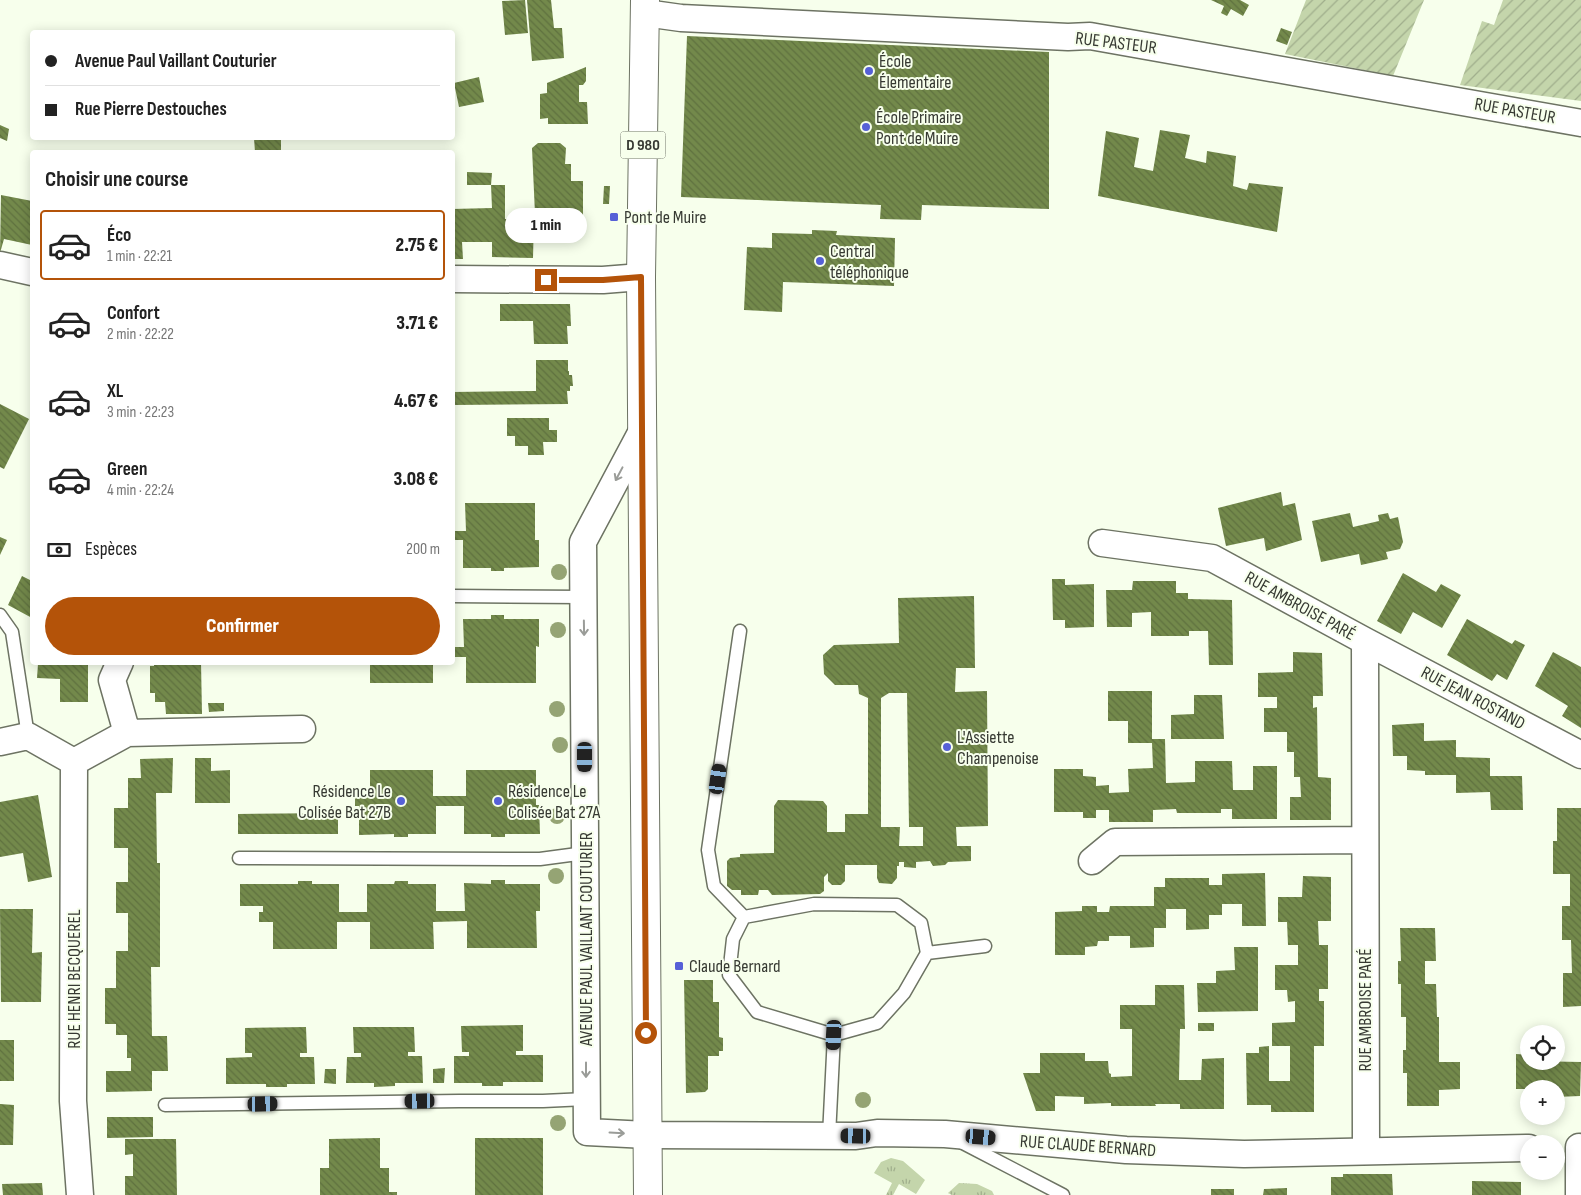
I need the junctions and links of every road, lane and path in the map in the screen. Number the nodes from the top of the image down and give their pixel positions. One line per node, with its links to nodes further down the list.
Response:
1 (645, 6): 2 (street, RUE PASTEUR); 5 (main road, AVENUE PAUL VAILLANT COUTURIER / D 980)
2 (1581, 123)
3 (0, 265): 4 (street)
4 (30, 272)
5 (641, 277): 6 (street); 7 (main road, AVENUE PAUL VAILLANT COUTURIER / D 980)
6 (455, 280)
7 (642, 431): 10 (street, AVENUE PAUL VAILLANT COUTURIER, one-way to 10); 33 (main road, AVENUE PAUL VAILLANT COUTURIER / D 980)
8 (1102, 543): 13 (street, RUE AMBROISE PARÉ)
9 (455, 596): 10 (lane)
10 (583, 597): 22 (street, AVENUE PAUL VAILLANT COUTURIER, one-way to 22)
11 (0, 615): 17 (lane)
12 (740, 631): 25 (lane)
13 (1365, 641): 19 (street, RUE JEAN ROSTAND); 21 (street, RUE AMBROISE PARÉ)
14 (119, 665): 16 (street)
15 (302, 729): 16 (street)
16 (127, 733): 20 (street)
17 (28, 736): 18 (street); 20 (street)
18 (0, 742)
19 (1581, 756)
20 (74, 762): 38 (street, RUE HENRI BECQUEREL)
21 (1365, 840): 24 (street); 37 (street, RUE AMBROISE PARÉ)
22 (585, 853): 23 (lane); 29 (street, AVENUE PAUL VAILLANT COUTURIER, one-way to 29)
23 (239, 858)
24 (1092, 861)
25 (744, 917): 27 (lane); 28 (lane)
26 (985, 946): 27 (lane)
27 (927, 953): 28 (lane)
28 (834, 1035): 34 (lane)
29 (586, 1099): 30 (lane); 31 (street, AVENUE PAUL VAILLANT COUTURIER)
30 (165, 1105)
31 (587, 1132): 33 (street, RUE CLAUDE BERNARD, one-way to 33)
32 (945, 1134): 34 (street, RUE CLAUDE BERNARD); 37 (street, RUE CLAUDE BERNARD); 40 (lane)
33 (647, 1135): 34 (street, RUE CLAUDE BERNARD); 39 (main road, AVENUE PAUL VAILLANT COUTURIER / D 980)
34 (829, 1136)
35 (1572, 1147): 41 (street)
36 (1520, 1148): 37 (street, RUE CLAUDE BERNARD)
37 (1366, 1151)
38 (80, 1195)
39 (648, 1195)
40 (1063, 1195)
41 (1579, 1195)

